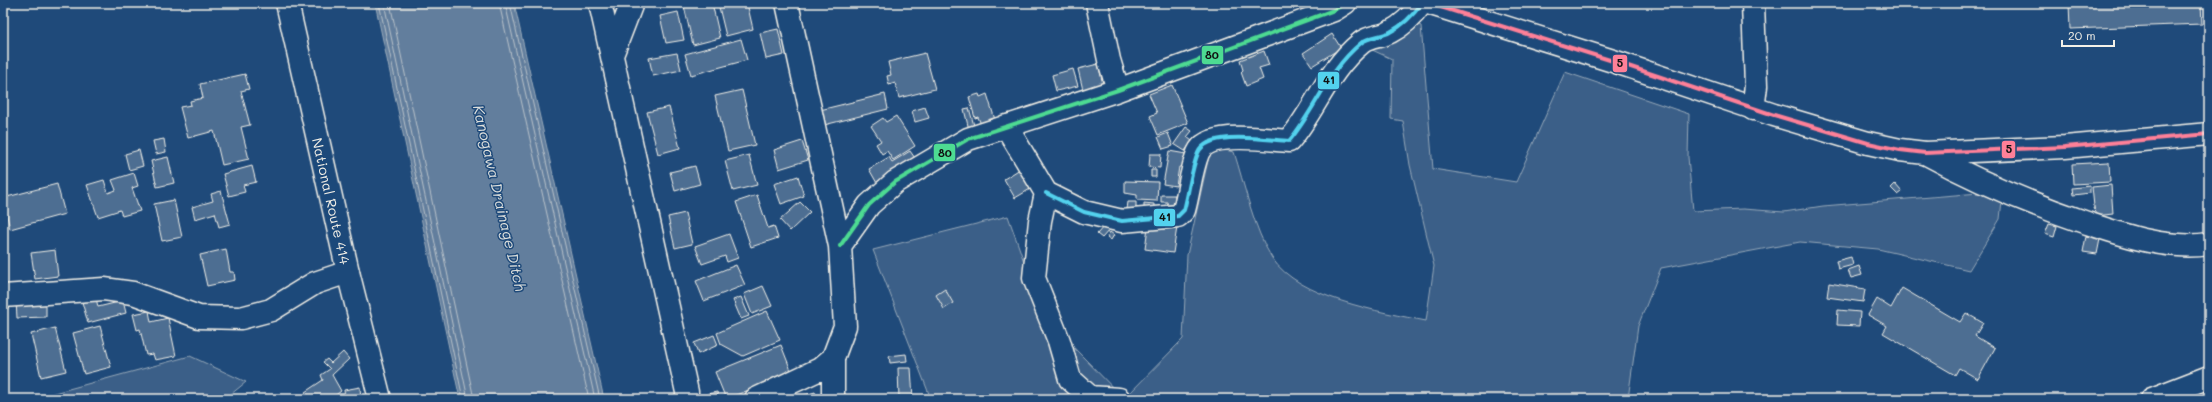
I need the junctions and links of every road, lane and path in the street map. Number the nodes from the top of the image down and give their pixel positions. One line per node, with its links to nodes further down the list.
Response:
1 (287, 3): 19 (main road, National Route 414)
2 (600, 3): 10 (main road)
3 (632, 3): 10 (main road)
4 (787, 3): 18 (main road)
5 (1097, 3): 11 (main road)
6 (1345, 3): 11 (main road)
7 (1422, 3): 16 (main road)
8 (1428, 3): 12 (main road)
9 (1753, 3): 12 (main road)
10 (612, 55): 24 (main road)
11 (1118, 90): 13 (main road)
12 (1753, 109): 15 (main road)
13 (1006, 126): 16 (main road); 18 (main road)
14 (2209, 134): 15 (main road)
15 (1925, 153): 17 (main road)
16 (1046, 193): 27 (main road)
17 (2209, 244)
18 (840, 246): 21 (main road)
19 (348, 272): 20 (main road); 23 (main road, National Route 414)
20 (3, 296)
21 (833, 358): 25 (main road); 26 (main road)
22 (2209, 377): 28 (main road)
23 (380, 399)
24 (687, 399)
25 (756, 399)
26 (834, 399)
27 (1119, 399)
28 (2152, 399)

